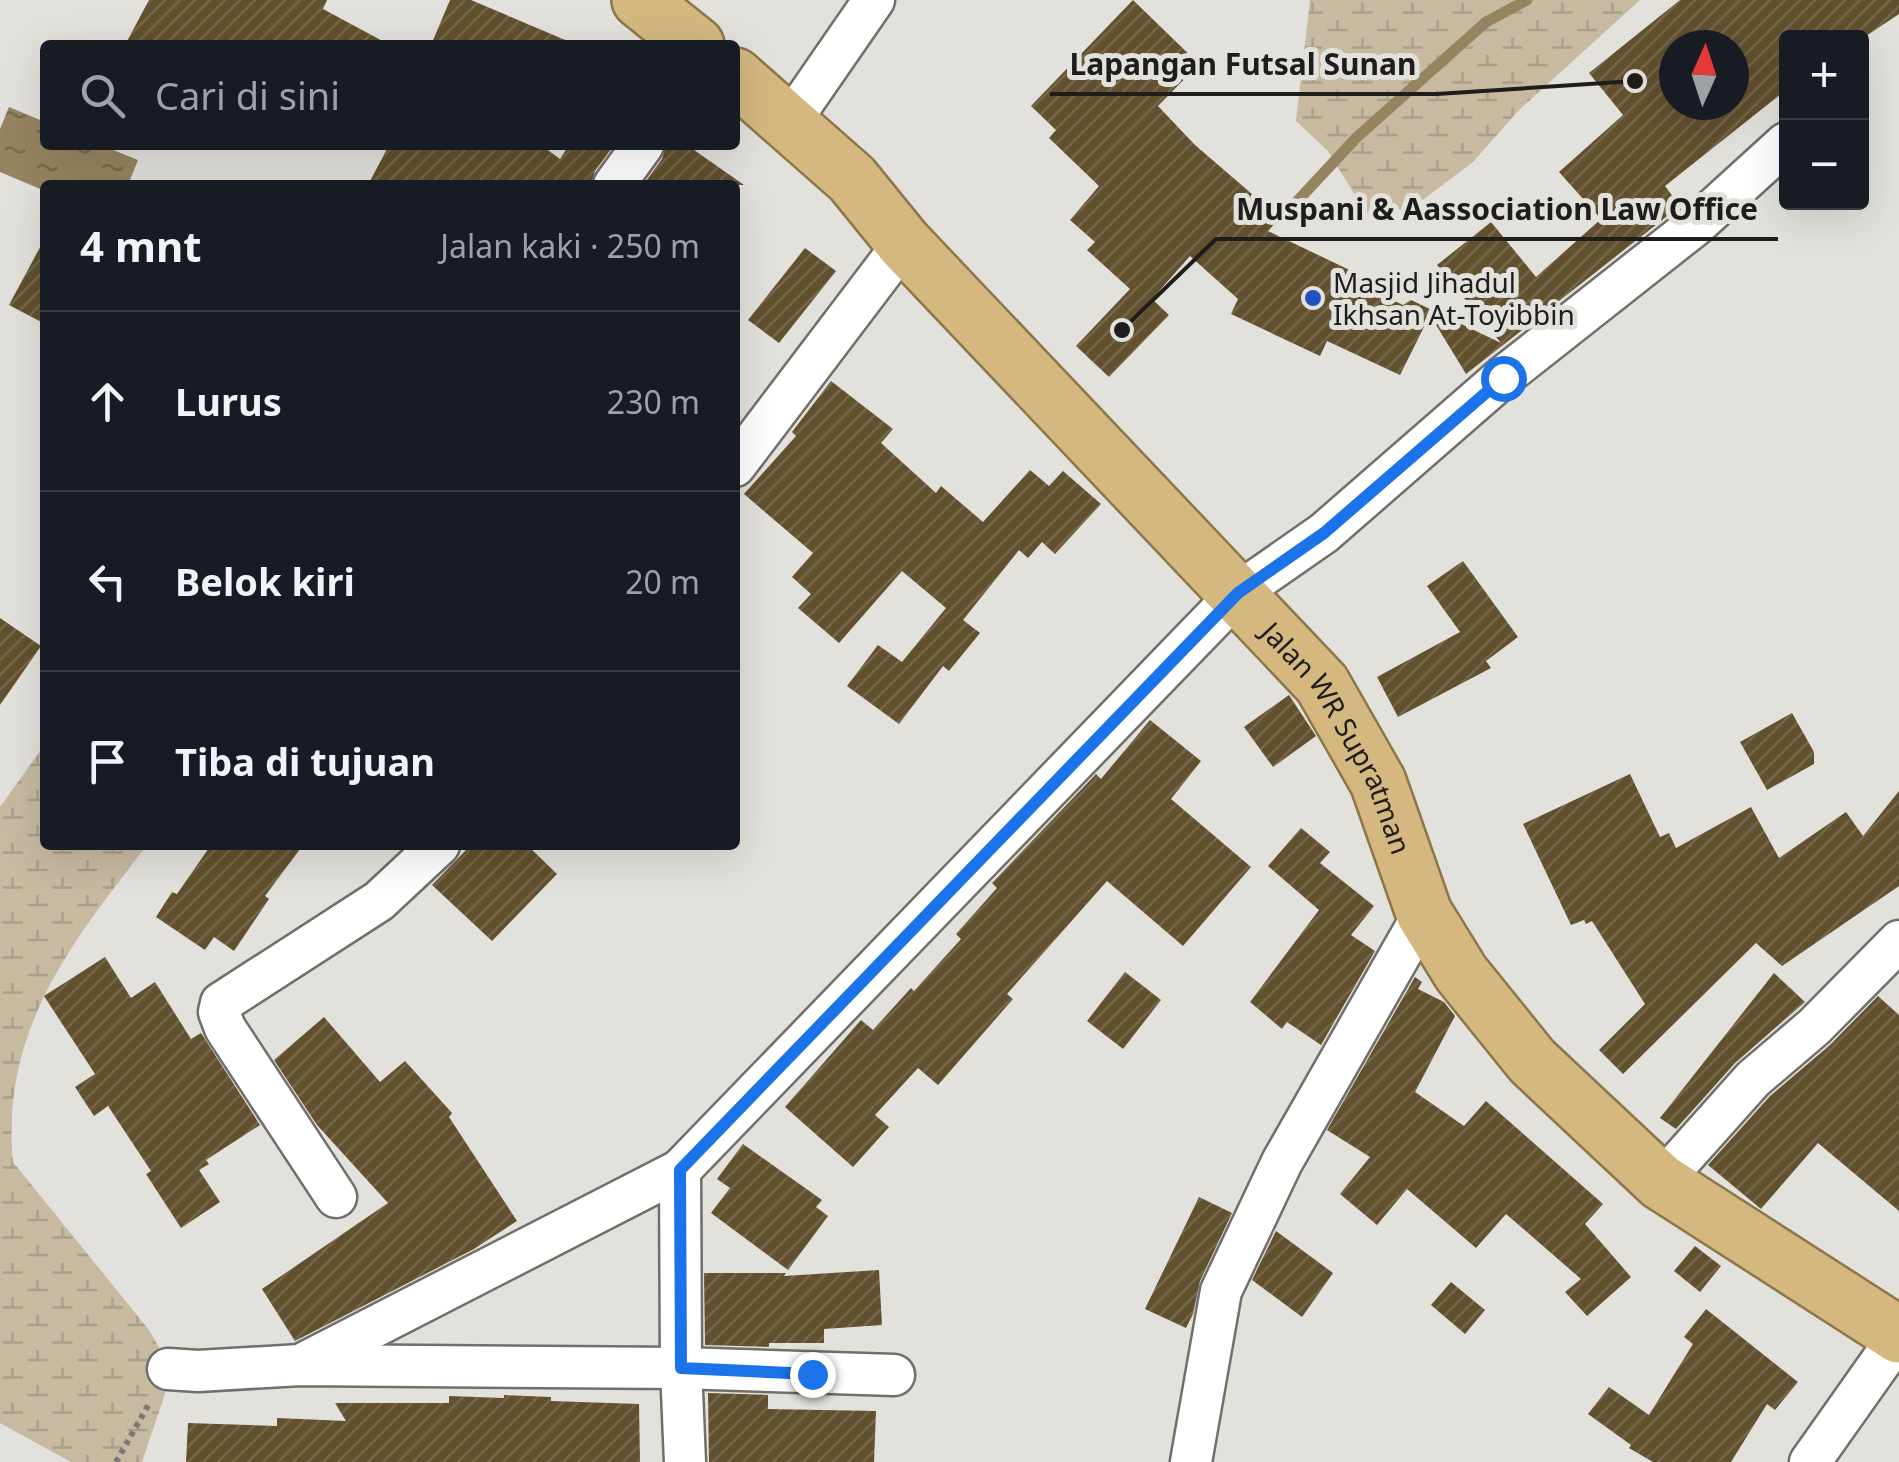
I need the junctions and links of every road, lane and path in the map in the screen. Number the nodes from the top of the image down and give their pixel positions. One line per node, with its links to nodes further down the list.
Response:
1 (640, 0): 3 (highway)
2 (874, 0): 5 (street)
3 (690, 40)
4 (740, 80): 5 (highway, Jalan WR Supratman)
5 (790, 123): 9 (highway, Jalan WR Supratman)
6 (639, 150): 8 (street)
7 (1779, 150): 11 (street)
8 (618, 180)
9 (904, 242): 10 (street); 11 (highway, Jalan WR Supratman)
10 (740, 459)
11 (1238, 593): 13 (highway, Jalan WR Supratman); 15 (street)
12 (434, 850): 17 (street)
13 (1424, 913): 16 (highway, Jalan WR Supratman); 25 (street)
14 (1899, 941): 16 (street)
15 (680, 1170): 19 (street); 20 (street)
16 (1661, 1182): 18 (highway, Jalan WR Supratman)
17 (336, 1197)
18 (1899, 1336): 26 (street)
19 (300, 1365): 20 (street); 21 (street)
20 (681, 1368): 22 (street); 24 (street)
21 (168, 1369): 23 (path)
22 (894, 1376)
23 (116, 1462)
24 (685, 1462)
25 (1190, 1462)
26 (1810, 1462)

